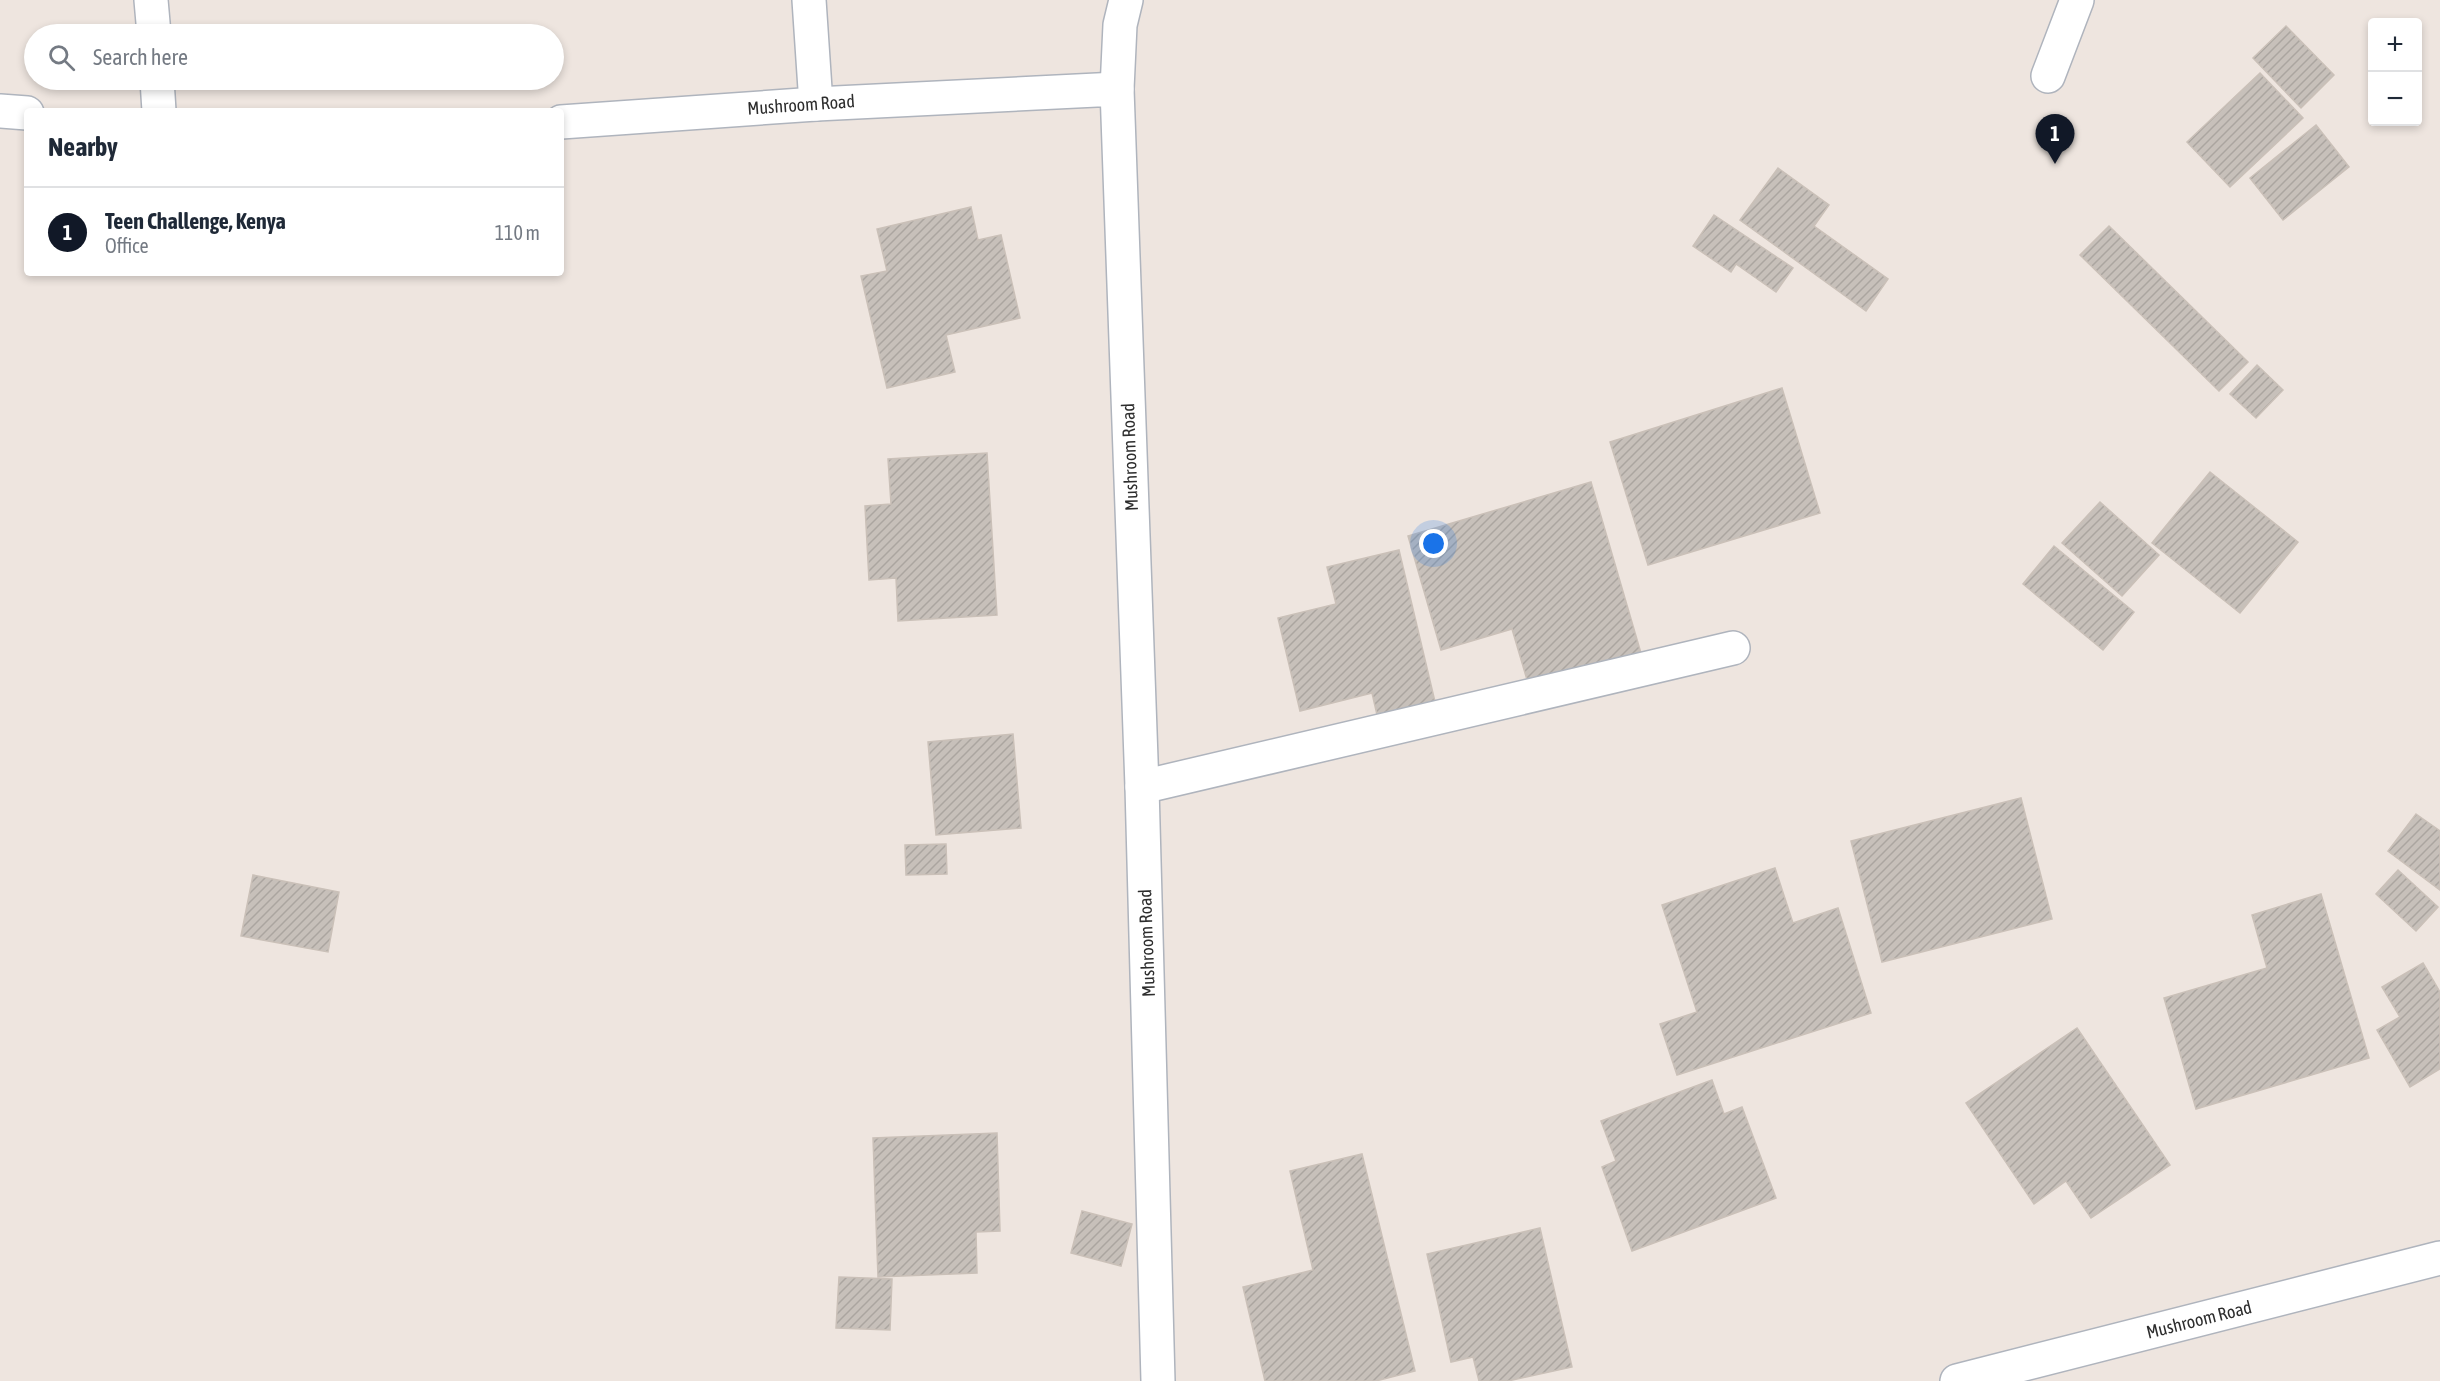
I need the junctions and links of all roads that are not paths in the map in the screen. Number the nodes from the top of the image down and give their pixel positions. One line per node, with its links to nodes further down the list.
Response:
1 (151, 0): 5 (street)
2 (809, 0): 9 (street)
3 (1126, 0): 7 (street)
4 (2077, 0): 6 (street)
5 (153, 24)
6 (2048, 76)
7 (1117, 89): 9 (street, Mushroom Road); 15 (street, Mushroom Road)
8 (158, 90): 10 (street)
9 (816, 104): 13 (street, Mushroom Road)
10 (159, 108)
11 (0, 111): 12 (street)
12 (24, 113)
13 (564, 122)
14 (1733, 648): 15 (street)
15 (1142, 787): 17 (street, Mushroom Road)
16 (2440, 1258): 18 (street, Mushroom Road)
17 (1158, 1381)
18 (1956, 1381)

